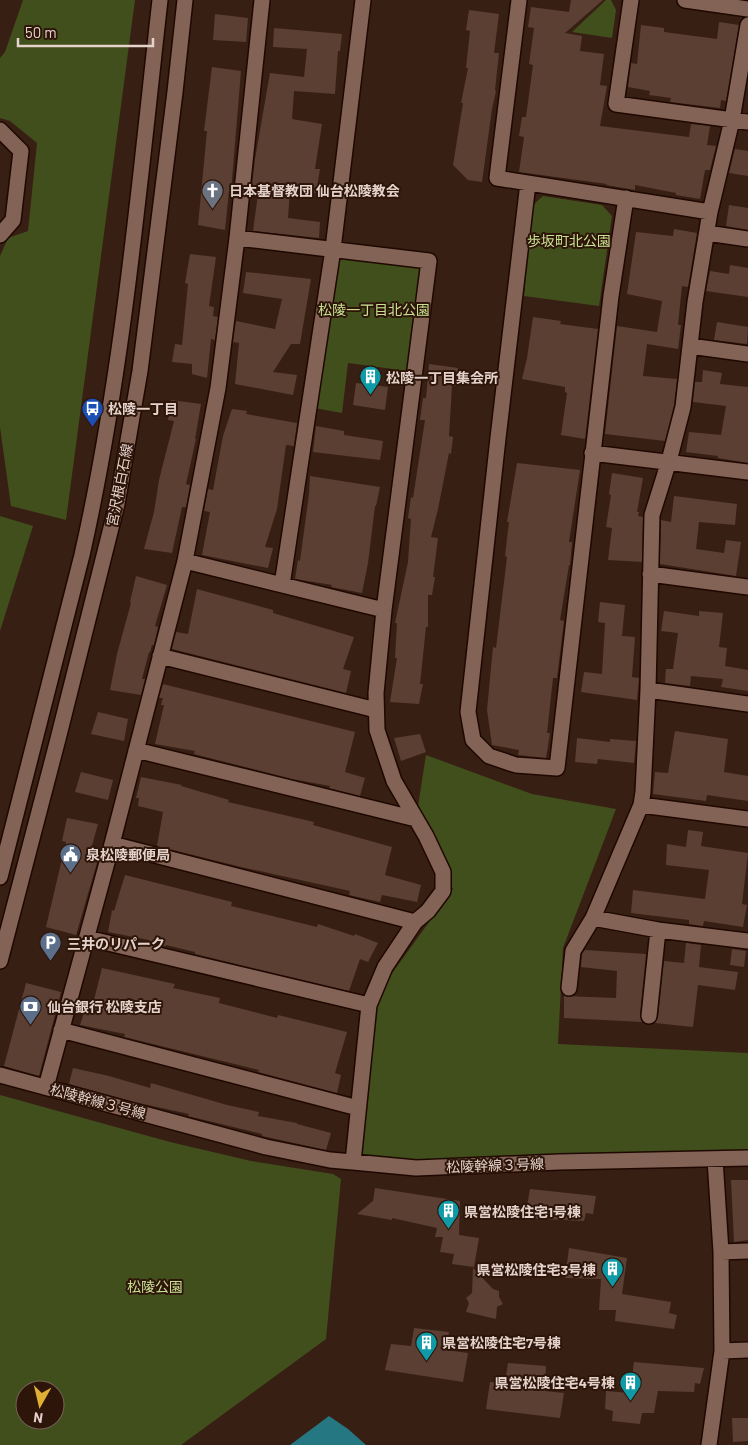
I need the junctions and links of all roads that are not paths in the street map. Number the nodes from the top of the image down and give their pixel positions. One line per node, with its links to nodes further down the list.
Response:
1 (160, 0): 40 (street)
2 (184, 0): 41 (street, 宮沢根白石線)
3 (262, 0): 18 (street)
4 (363, 0): 20 (street)
5 (519, 0): 13 (street)
6 (631, 0): 10 (street)
7 (684, 0): 8 (street)
8 (748, 9)
9 (748, 25): 10 (street)
10 (732, 120): 11 (street); 15 (street)
11 (748, 122)
12 (0, 130): 17 (street)
13 (528, 183): 14 (street); 23 (street)
14 (626, 198): 15 (street); 23 (street)
15 (710, 212): 16 (street)
16 (707, 233): 19 (street); 21 (street)
17 (0, 235)
18 (237, 238): 20 (street); 26 (street)
19 (748, 239)
20 (334, 249): 28 (street); 30 (street)
21 (690, 346): 22 (street); 24 (street)
22 (748, 354)
23 (592, 454): 24 (street)
24 (669, 461): 25 (street); 27 (street)
25 (748, 472)
26 (185, 561): 28 (street); 31 (street)
27 (650, 574): 29 (street); 32 (street)
28 (282, 585): 30 (street)
29 (748, 587)
30 (384, 610): 34 (street)
31 (160, 656): 34 (street); 35 (street)
32 (648, 690): 33 (street); 36 (street)
33 (748, 704)
34 (376, 710): 37 (street)
35 (136, 750): 37 (street); 39 (street)
36 (641, 805): 38 (street); 42 (street)
37 (416, 819): 43 (street)
38 (748, 819)
39 (112, 844): 43 (street); 45 (street)
40 (0, 878): 41 (street)
41 (20, 885): 47 (street, 宮沢根白石線)
42 (593, 918): 44 (street); 48 (street)
43 (415, 922): 49 (street)
44 (658, 930): 46 (street); 50 (street)
45 (87, 938): 49 (street); 51 (street)
46 (748, 941)
47 (0, 961)
48 (569, 988)
49 (368, 1005): 54 (street)
50 (649, 1016)
51 (61, 1030): 53 (street); 54 (street)
52 (0, 1075): 53 (street, 松陵幹線３号線)
53 (46, 1087): 57 (street, 松陵幹線３号線)
54 (358, 1108): 57 (street)
55 (748, 1158): 56 (street, 松陵幹線３号線)
56 (715, 1159): 57 (street, 松陵幹線３号線); 59 (street)
57 (353, 1162)
58 (748, 1251): 59 (street)
59 (721, 1252): 61 (street)
60 (748, 1350): 61 (street)
61 (722, 1351): 62 (street)
62 (709, 1445)

